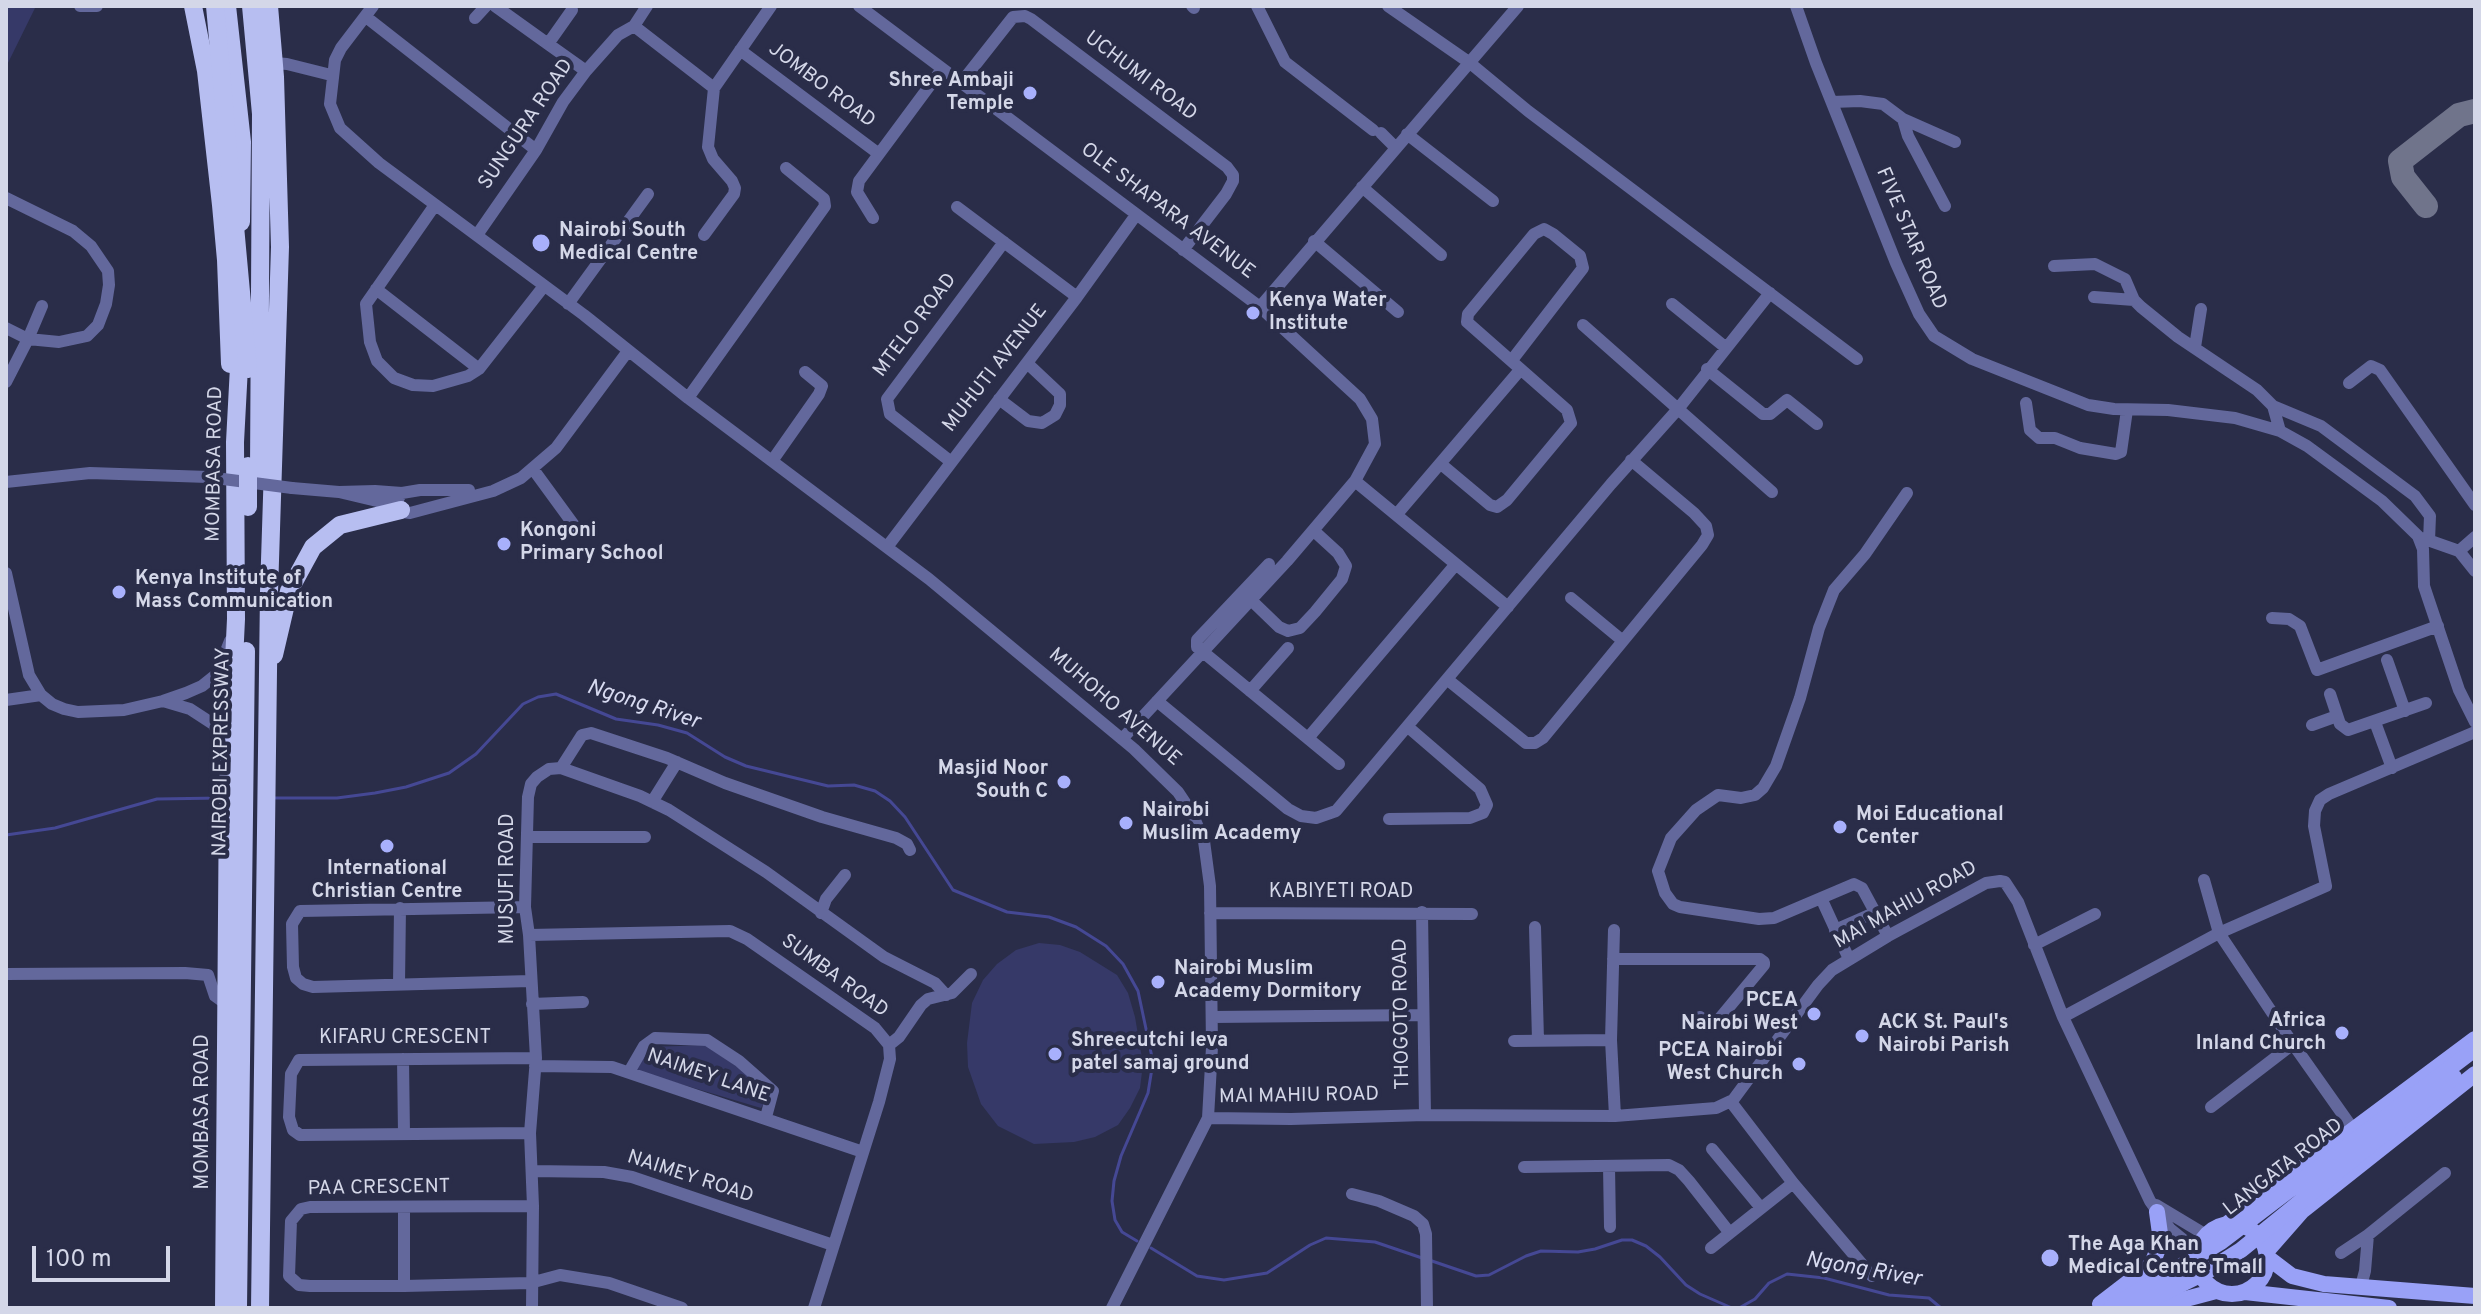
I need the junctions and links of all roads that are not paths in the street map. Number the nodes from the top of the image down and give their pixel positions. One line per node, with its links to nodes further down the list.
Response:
1 (80, 6): 2 (street)
2 (97, 6)
3 (193, 6): 94 (highway)
4 (215, 6): 80 (highway, bridge)
5 (227, 6): 94 (highway, MOMBASA ROAD)
6 (238, 6): 80 (highway, NAIROBI EXPRESSWAY, bridge)
7 (251, 6): 35 (highway, NAIROBI EXPRESSWAY)
8 (262, 6): 35 (highway)
9 (269, 6): 27 (highway)
10 (486, 6): 22 (street)
11 (495, 6): 25 (street)
12 (647, 6): 24 (street, SUNGURA ROAD)
13 (771, 6): 26 (street)
14 (859, 6): 23 (street, OLE SHAPARA AVENUE)
15 (885, 6): 23 (street)
16 (1257, 6): 39 (street)
17 (1388, 6): 28 (street)
18 (1518, 6): 28 (street)
19 (1796, 6): 34 (street, FIVE STAR ROAD)
20 (572, 10): 25 (street)
21 (370, 11): 31 (street); 40 (street)
22 (475, 18)
23 (876, 18): 29 (street, OLE SHAPARA AVENUE)
24 (634, 26): 30 (street, SUNGURA ROAD); 33 (street)
25 (548, 44): 30 (street)
26 (740, 50): 33 (street); 41 (street, JOMBO ROAD)
27 (274, 63): 31 (street); 128 (highway)
28 (1470, 63): 37 (street); 61 (street)
29 (942, 69): 32 (street, OLE SHAPARA AVENUE); 41 (street)
30 (586, 71): 40 (street, SUNGURA ROAD)
31 (331, 75): 47 (street, MUHOHO AVENUE)
32 (961, 83): 50 (street, OLE SHAPARA AVENUE); 56 (street, UCHUMI ROAD)
33 (714, 88): 53 (street)
34 (1832, 102): 36 (street); 91 (street, FIVE STAR ROAD)
35 (261, 114): 241 (highway, NAIROBI EXPRESSWAY)
36 (1903, 119): 38 (street); 48 (street)
37 (1407, 134): 39 (street); 46 (street)
38 (1955, 142)
39 (1395, 147): 43 (street)
40 (536, 150): 52 (street, SUNGURA ROAD)
41 (879, 154): 51 (street)
42 (786, 168): 86 (street)
43 (1362, 187): 54 (street); 57 (street)
44 (648, 194): 65 (street)
45 (6, 198): 73 (street)
46 (1493, 201)
47 (435, 205): 52 (street, MUHOHO AVENUE); 60 (street)
48 (1945, 206)
49 (957, 207): 55 (street)
50 (1136, 215): 56 (street, OLE SHAPARA AVENUE); 62 (street, MUHUTI AVENUE)
51 (873, 218)
52 (477, 235): 59 (street, MUHOHO AVENUE)
53 (704, 235)
54 (1314, 241): 68 (street); 70 (street)
55 (1004, 242): 62 (street); 97 (street, MTELO ROAD)
56 (1183, 250): 68 (street, OLE SHAPARA AVENUE)
57 (1441, 255)
58 (2054, 266): 64 (street)
59 (544, 286): 65 (street, MUHOHO AVENUE); 81 (street)
60 (376, 289): 81 (street); 81 (street)
61 (1770, 293): 74 (street); 77 (street)
62 (1077, 297): 78 (street, MUHUTI AVENUE)
63 (2094, 297): 64 (street)
64 (2134, 300): 75 (street)
65 (568, 304): 76 (street, MUHOHO AVENUE)
66 (1672, 304): 74 (street)
67 (42, 306): 73 (street)
68 (1260, 307): 100 (street, OLE SHAPARA AVENUE)
69 (2201, 309): 75 (street)
70 (1398, 312)
71 (1583, 325): 90 (street)
72 (6, 328): 73 (street)
73 (28, 339): 84 (street)
74 (1725, 347): 82 (street)
75 (2195, 347): 89 (street)
76 (628, 351): 86 (street, MUHOHO AVENUE); 99 (street)
77 (1857, 359)
78 (1027, 363): 87 (street, MUHUTI AVENUE); 87 (street)
79 (1516, 365): 79 (street); 98 (street); 98 (street)
80 (248, 369): 240 (highway, NAIROBI EXPRESSWAY, bridge)
81 (479, 369)
82 (1707, 369): 90 (street); 92 (street)
83 (805, 372): 96 (street)
84 (6, 382)
85 (2349, 383): 106 (street)
86 (688, 398): 96 (street, MUHOHO AVENUE)
87 (999, 399): 97 (street, MUHUTI AVENUE)
88 (2026, 403): 91 (street)
89 (2273, 406): 93 (street); 111 (street)
90 (1678, 409): 95 (street); 103 (street)
91 (2127, 410): 93 (street, FIVE STAR ROAD)
92 (1817, 424)
93 (2280, 431): 111 (street, FIVE STAR ROAD)
94 (235, 442): 122 (highway, MOMBASA ROAD)
95 (1631, 460): 120 (street); 124 (street)
96 (772, 461): 112 (street, MUHOHO AVENUE)
97 (950, 461): 112 (street, MUHUTI AVENUE)
98 (1441, 464): 107 (street)
99 (533, 469): 102 (street); 109 (street)
100 (1355, 481): 107 (street); 108 (street, OLE SHAPARA AVENUE)
101 (6, 482): 105 (street, bridge)
102 (512, 482): 105 (street); 105 (street)
103 (1772, 492)
104 (1907, 493): 158 (street)
105 (405, 502): 128 (highway)
106 (2475, 505)
107 (1397, 514): 115 (street)
108 (1314, 531): 119 (street, OLE SHAPARA AVENUE); 119 (street)
109 (579, 532)
110 (2475, 537): 113 (street)
111 (2424, 538): 113 (street); 123 (street)
112 (887, 547): 145 (street, MUHOHO AVENUE)
113 (2459, 551): 116 (street)
114 (1269, 564): 126 (street)
115 (1456, 564): 120 (street); 144 (street)
116 (2475, 571)
117 (6, 573): 132 (street)
118 (1571, 598): 124 (street)
119 (1251, 600): 126 (street, OLE SHAPARA AVENUE)
120 (1508, 607): 129 (street)
121 (2272, 618): 123 (street)
122 (236, 619): 134 (street); 146 (highway, MOMBASA ROAD)
123 (2438, 626): 140 (street)
124 (1623, 641): 129 (street)
125 (1288, 648): 130 (street)
126 (1201, 651): 130 (street); 135 (street, OLE SHAPARA AVENUE)
127 (2387, 660): 137 (street)
128 (268, 667): 242 (highway)
129 (1448, 680): 142 (street)
130 (1250, 691): 144 (street)
131 (2330, 694): 138 (street)
132 (41, 695): 133 (street); 134 (street)
133 (6, 700)
134 (163, 701): 146 (street)
135 (1157, 701): 142 (street); 145 (street, OLE SHAPARA AVENUE)
136 (2426, 703): 137 (street)
137 (2405, 711): 139 (street)
138 (2337, 716): 139 (street); 141 (street)
139 (2375, 722): 150 (street)
140 (2475, 722)
141 (2312, 725)
142 (1408, 727): 152 (street)
143 (2475, 732): 150 (street)
144 (1308, 738): 148 (street)
145 (1122, 739): 163 (street, MUHOHO AVENUE)
146 (229, 753): 182 (highway, MOMBASA ROAD)
147 (677, 762): 149 (street); 151 (street); 155 (street)
148 (1339, 764)
149 (561, 768): 151 (street); 153 (street, MUSUFI ROAD)
150 (2392, 768): 170 (street)
151 (652, 802): 162 (street)
152 (1389, 819)
153 (528, 837): 154 (street); 159 (street, MUSUFI ROAD)
154 (645, 837)
155 (910, 850)
156 (845, 875): 162 (street)
157 (2204, 880): 170 (street)
158 (1821, 898): 164 (street); 169 (street)
159 (525, 907): 160 (street); 171 (street, MUSUFI ROAD)
160 (400, 908): 179 (street); 179 (street)
161 (1422, 912): 163 (street, KABIYETI ROAD); 165 (street, KABIYETI ROAD); 184 (street, THOGOTO ROAD)
162 (821, 913): 180 (street)
163 (1210, 913): 185 (street, MUHOHO AVENUE)
164 (1874, 913): 169 (street); 172 (street)
165 (1472, 914)
166 (2095, 914): 173 (street)
167 (1535, 927): 189 (street)
168 (1614, 930): 174 (street)
169 (1835, 930): 175 (street)
170 (2219, 933): 187 (street); 192 (street)
171 (529, 935): 178 (street, MUSUFI ROAD); 193 (street, SUMBA ROAD)
172 (1888, 936): 173 (street, MAI MAHIU ROAD); 175 (street, MAI MAHIU ROAD)
173 (2034, 945): 187 (street, MAI MAHIU ROAD)
174 (1613, 959): 186 (street); 190 (street)
175 (1849, 959): 200 (street, MAI MAHIU ROAD)
176 (6, 974): 182 (street)
177 (971, 974): 180 (street)
178 (530, 981): 179 (street); 183 (street, MUSUFI ROAD)
179 (399, 984)
180 (946, 995): 193 (street)
181 (583, 1002): 183 (street)
182 (226, 1004): 239 (highway, MOMBASA ROAD)
183 (532, 1004): 196 (street, MUSUFI ROAD)
184 (1423, 1015): 185 (street); 202 (street, THOGOTO ROAD)
185 (1212, 1017): 205 (street, MUHOHO AVENUE)
186 (1700, 1017)
187 (2063, 1017): 218 (street, MAI MAHIU ROAD)
188 (2475, 1039): 206 (main road, LANGATA ROAD)
189 (1538, 1040): 190 (street); 191 (street)
190 (1611, 1040): 203 (street)
191 (1514, 1041)
192 (2293, 1044): 201 (street); 206 (street)
193 (889, 1045): 210 (street, SUMBA ROAD)
194 (2475, 1049): 238 (main road, LANGATA ROAD, bridge)
195 (403, 1059): 196 (street, KIFARU CRESCENT); 208 (street); 208 (street, KIFARU CRESCENT)
196 (535, 1062): 198 (street, NAIMEY LANE); 207 (street, MUSUFI ROAD)
197 (2475, 1062): 248 (main road, LANGATA ROAD, bridge)
198 (629, 1072): 204 (street, NAIMEY LANE); 204 (street)
199 (2475, 1074): 230 (main road)
200 (1731, 1102): 203 (street, MAI MAHIU ROAD); 215 (street)
201 (2211, 1107)
202 (1425, 1115): 203 (street, MAI MAHIU ROAD); 205 (street, MAI MAHIU ROAD)
203 (1615, 1116)
204 (766, 1117): 210 (street, NAIMEY LANE)
205 (1208, 1118): 246 (street, MUHOHO AVENUE)
206 (2353, 1129): 221 (main road, LANGATA ROAD)
207 (530, 1133): 208 (street, KIFARU CRESCENT); 213 (street, MUSUFI ROAD)
208 (404, 1134)
209 (1712, 1149): 220 (street)
210 (863, 1152): 226 (street, SUMBA ROAD)
211 (1609, 1166): 212 (street); 222 (street); 223 (street)
212 (1524, 1167)
213 (532, 1171): 217 (street, MUSUFI ROAD); 226 (street, NAIMEY ROAD)
214 (2445, 1173): 225 (street)
215 (1793, 1183): 220 (street); 231 (street)
216 (1352, 1194): 247 (street)
217 (533, 1206): 219 (street, PAA CRESCENT); 232 (street, MUSUFI ROAD)
218 (2154, 1207): 224 (street); 228 (street); 238 (main road)
219 (404, 1208): 233 (street); 233 (street, PAA CRESCENT)
220 (1761, 1208): 223 (street)
221 (2227, 1224): 224 (main road); 230 (main road)
222 (1610, 1227)
223 (1729, 1232): 227 (street)
224 (2206, 1235): 228 (main road)
225 (2368, 1235): 229 (street); 234 (street)
226 (833, 1245): 245 (street, SUMBA ROAD)
227 (1711, 1248)
228 (2197, 1253): 235 (main road); 238 (main road)
229 (2341, 1253)
230 (2267, 1254): 234 (main road); 236 (main road)
231 (1872, 1276)
232 (530, 1283): 233 (street, PAA CRESCENT); 243 (street, MUSUFI ROAD); 244 (street, PAA CRESCENT)
233 (404, 1286)
234 (2361, 1286): 237 (main road)
235 (2216, 1291): 236 (main road); 249 (main road)
236 (2245, 1292): 250 (main road)
237 (2475, 1296)
238 (2101, 1307)
239 (224, 1308)
240 (238, 1308)
241 (249, 1308)
242 (260, 1308)
243 (532, 1308)
244 (682, 1308)
245 (814, 1308)
246 (1112, 1308)
247 (1427, 1308)
248 (2132, 1308)
249 (2152, 1308)
250 (2389, 1308)

